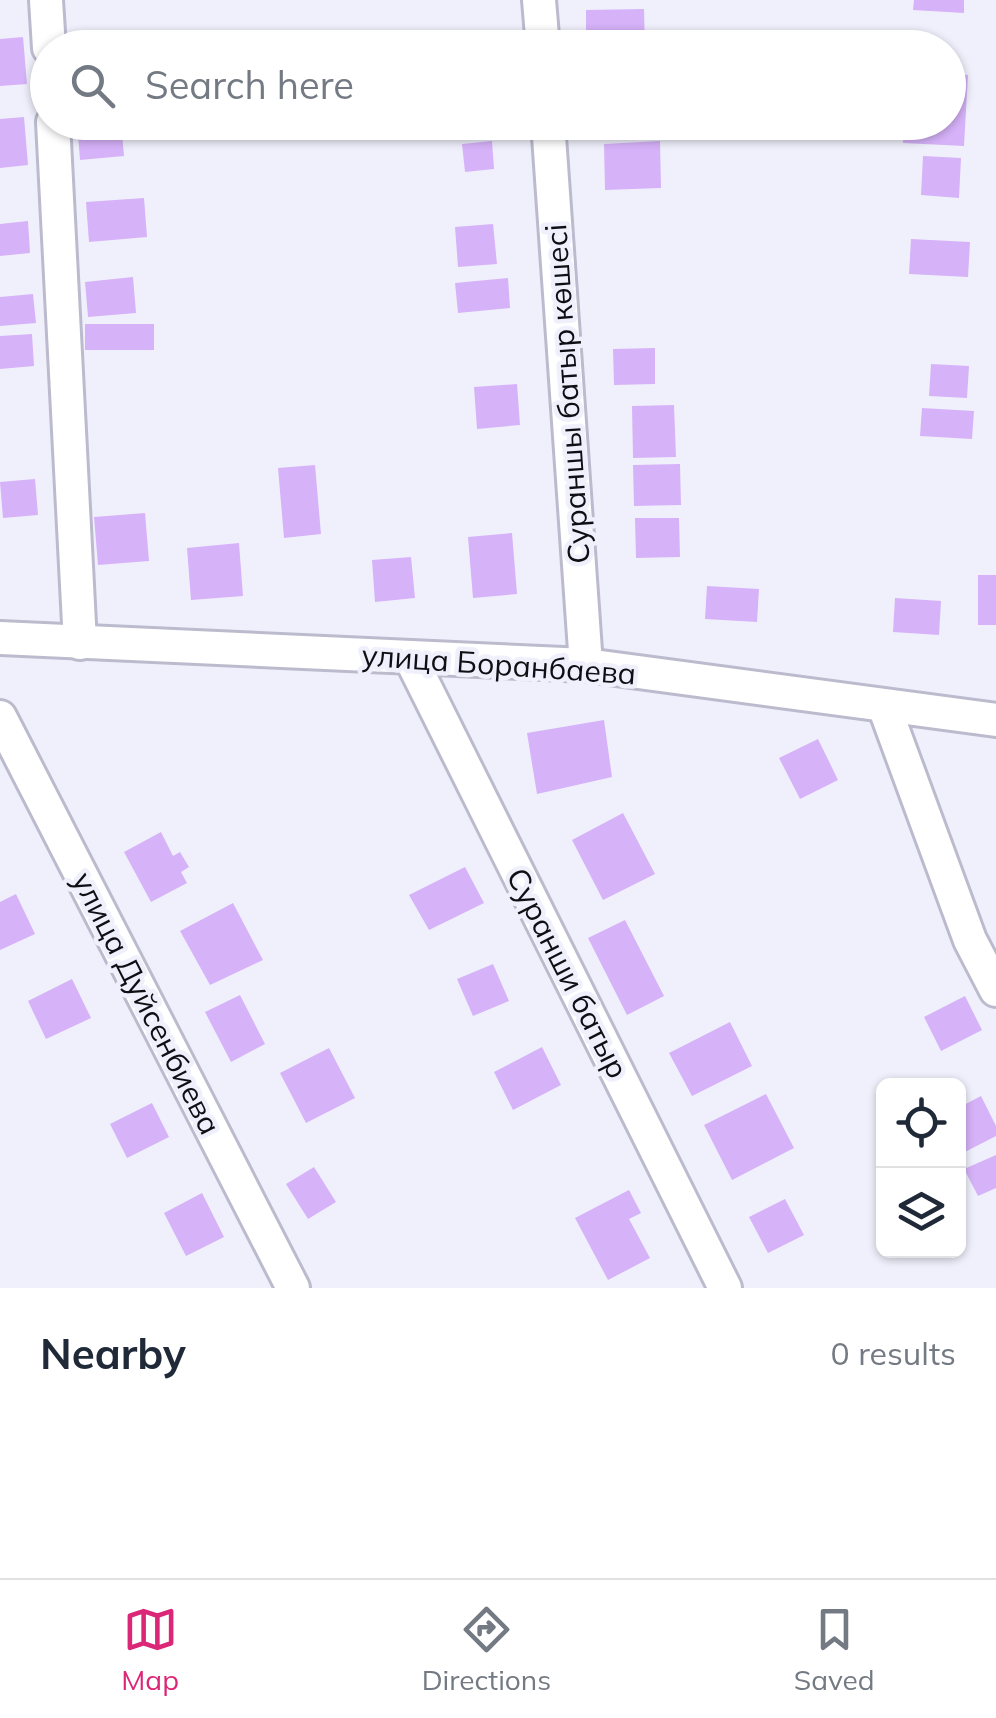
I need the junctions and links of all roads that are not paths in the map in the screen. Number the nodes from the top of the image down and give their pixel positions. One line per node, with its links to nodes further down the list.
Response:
1 (46, 0): 3 (street)
2 (540, 0): 4 (street)
3 (48, 30)
4 (542, 30)
5 (54, 140): 8 (street)
6 (549, 140): 10 (street, Сураншы батыр көшесі)
7 (0, 638): 8 (street, улица Боранбаева)
8 (80, 643): 9 (street, улица Боранбаева)
9 (410, 658): 10 (street, улица Боранбаева); 16 (street, Суранши батыр)
10 (586, 665): 11 (street, улица Боранбаева)
11 (884, 706): 13 (street, улица Боранбаева); 14 (street)
12 (0, 717): 15 (street, улица Дуйсенбиева)
13 (996, 720)
14 (996, 990)
15 (294, 1288)
16 (725, 1288)

